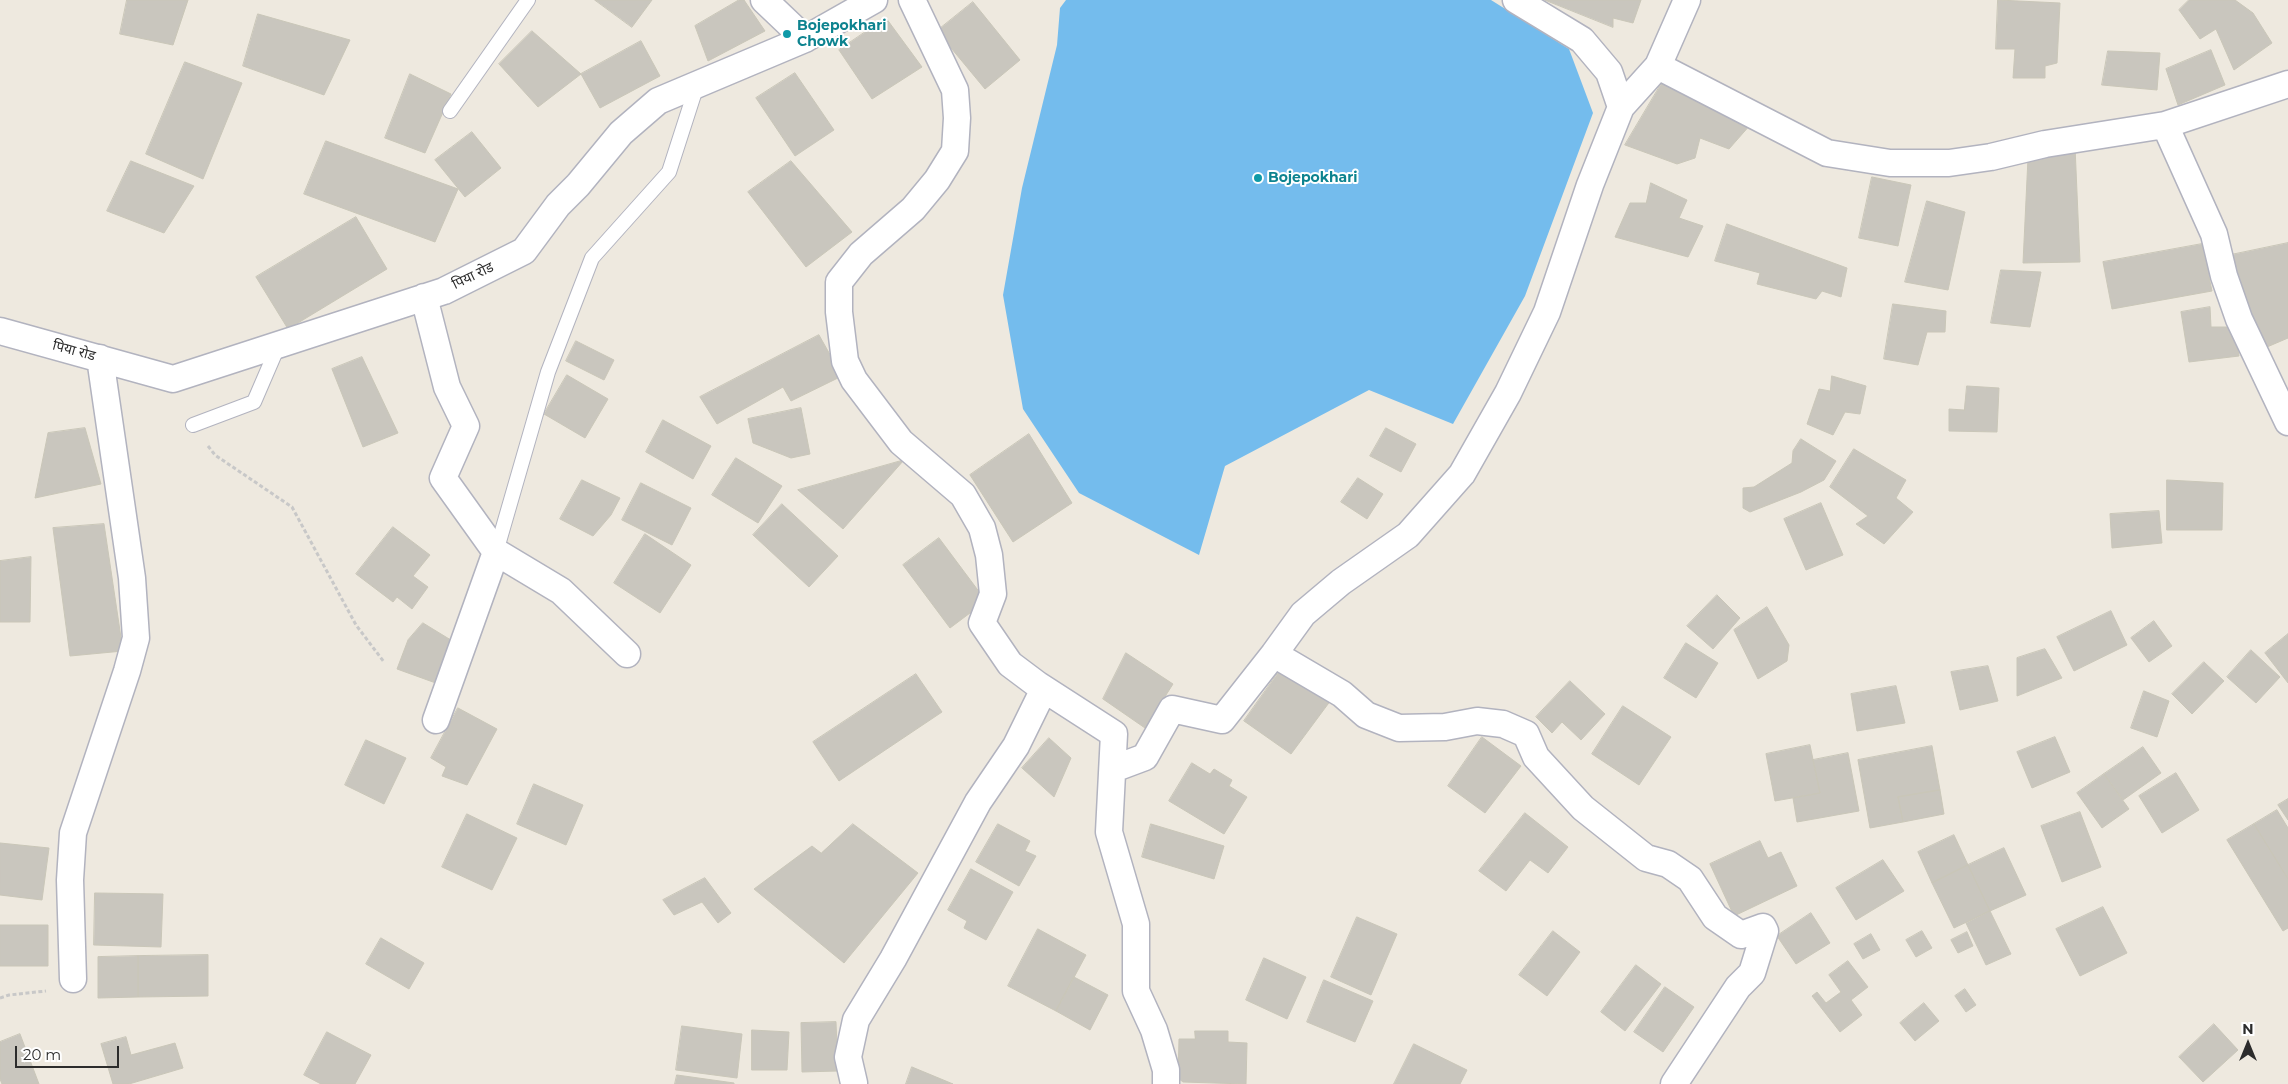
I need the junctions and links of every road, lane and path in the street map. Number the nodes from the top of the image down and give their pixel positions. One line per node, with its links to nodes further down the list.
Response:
1 (528, 0): 12 (lane)
2 (764, 0): 7 (street)
3 (874, 0): 7 (street, पिया रोड)
4 (912, 0): 24 (street)
5 (1516, 0): 11 (street)
6 (1686, 0): 8 (street)
7 (805, 39): 9 (street, पिया रोड)
8 (1658, 66): 11 (street); 13 (street)
9 (698, 84): 14 (street, पिया रोड); 20 (lane)
10 (2288, 84): 13 (street)
11 (1621, 108): 22 (street)
12 (450, 112)
13 (2165, 125): 18 (street)
14 (424, 297): 16 (street, पिया रोड); 20 (street)
15 (0, 331): 17 (street, पिया रोड)
16 (279, 344): 17 (street, पिया रोड); 19 (lane)
17 (100, 358): 27 (street)
18 (2288, 422)
19 (193, 425): 23 (path)
20 (496, 552): 21 (street); 25 (street)
21 (627, 654)
22 (1274, 654): 26 (street); 31 (street)
23 (384, 662)
24 (1044, 689): 26 (street); 29 (street)
25 (436, 720)
26 (1113, 769): 30 (street)
27 (73, 979): 28 (path)
28 (0, 998)
29 (854, 1083)
30 (1166, 1084)
31 (1674, 1084)

